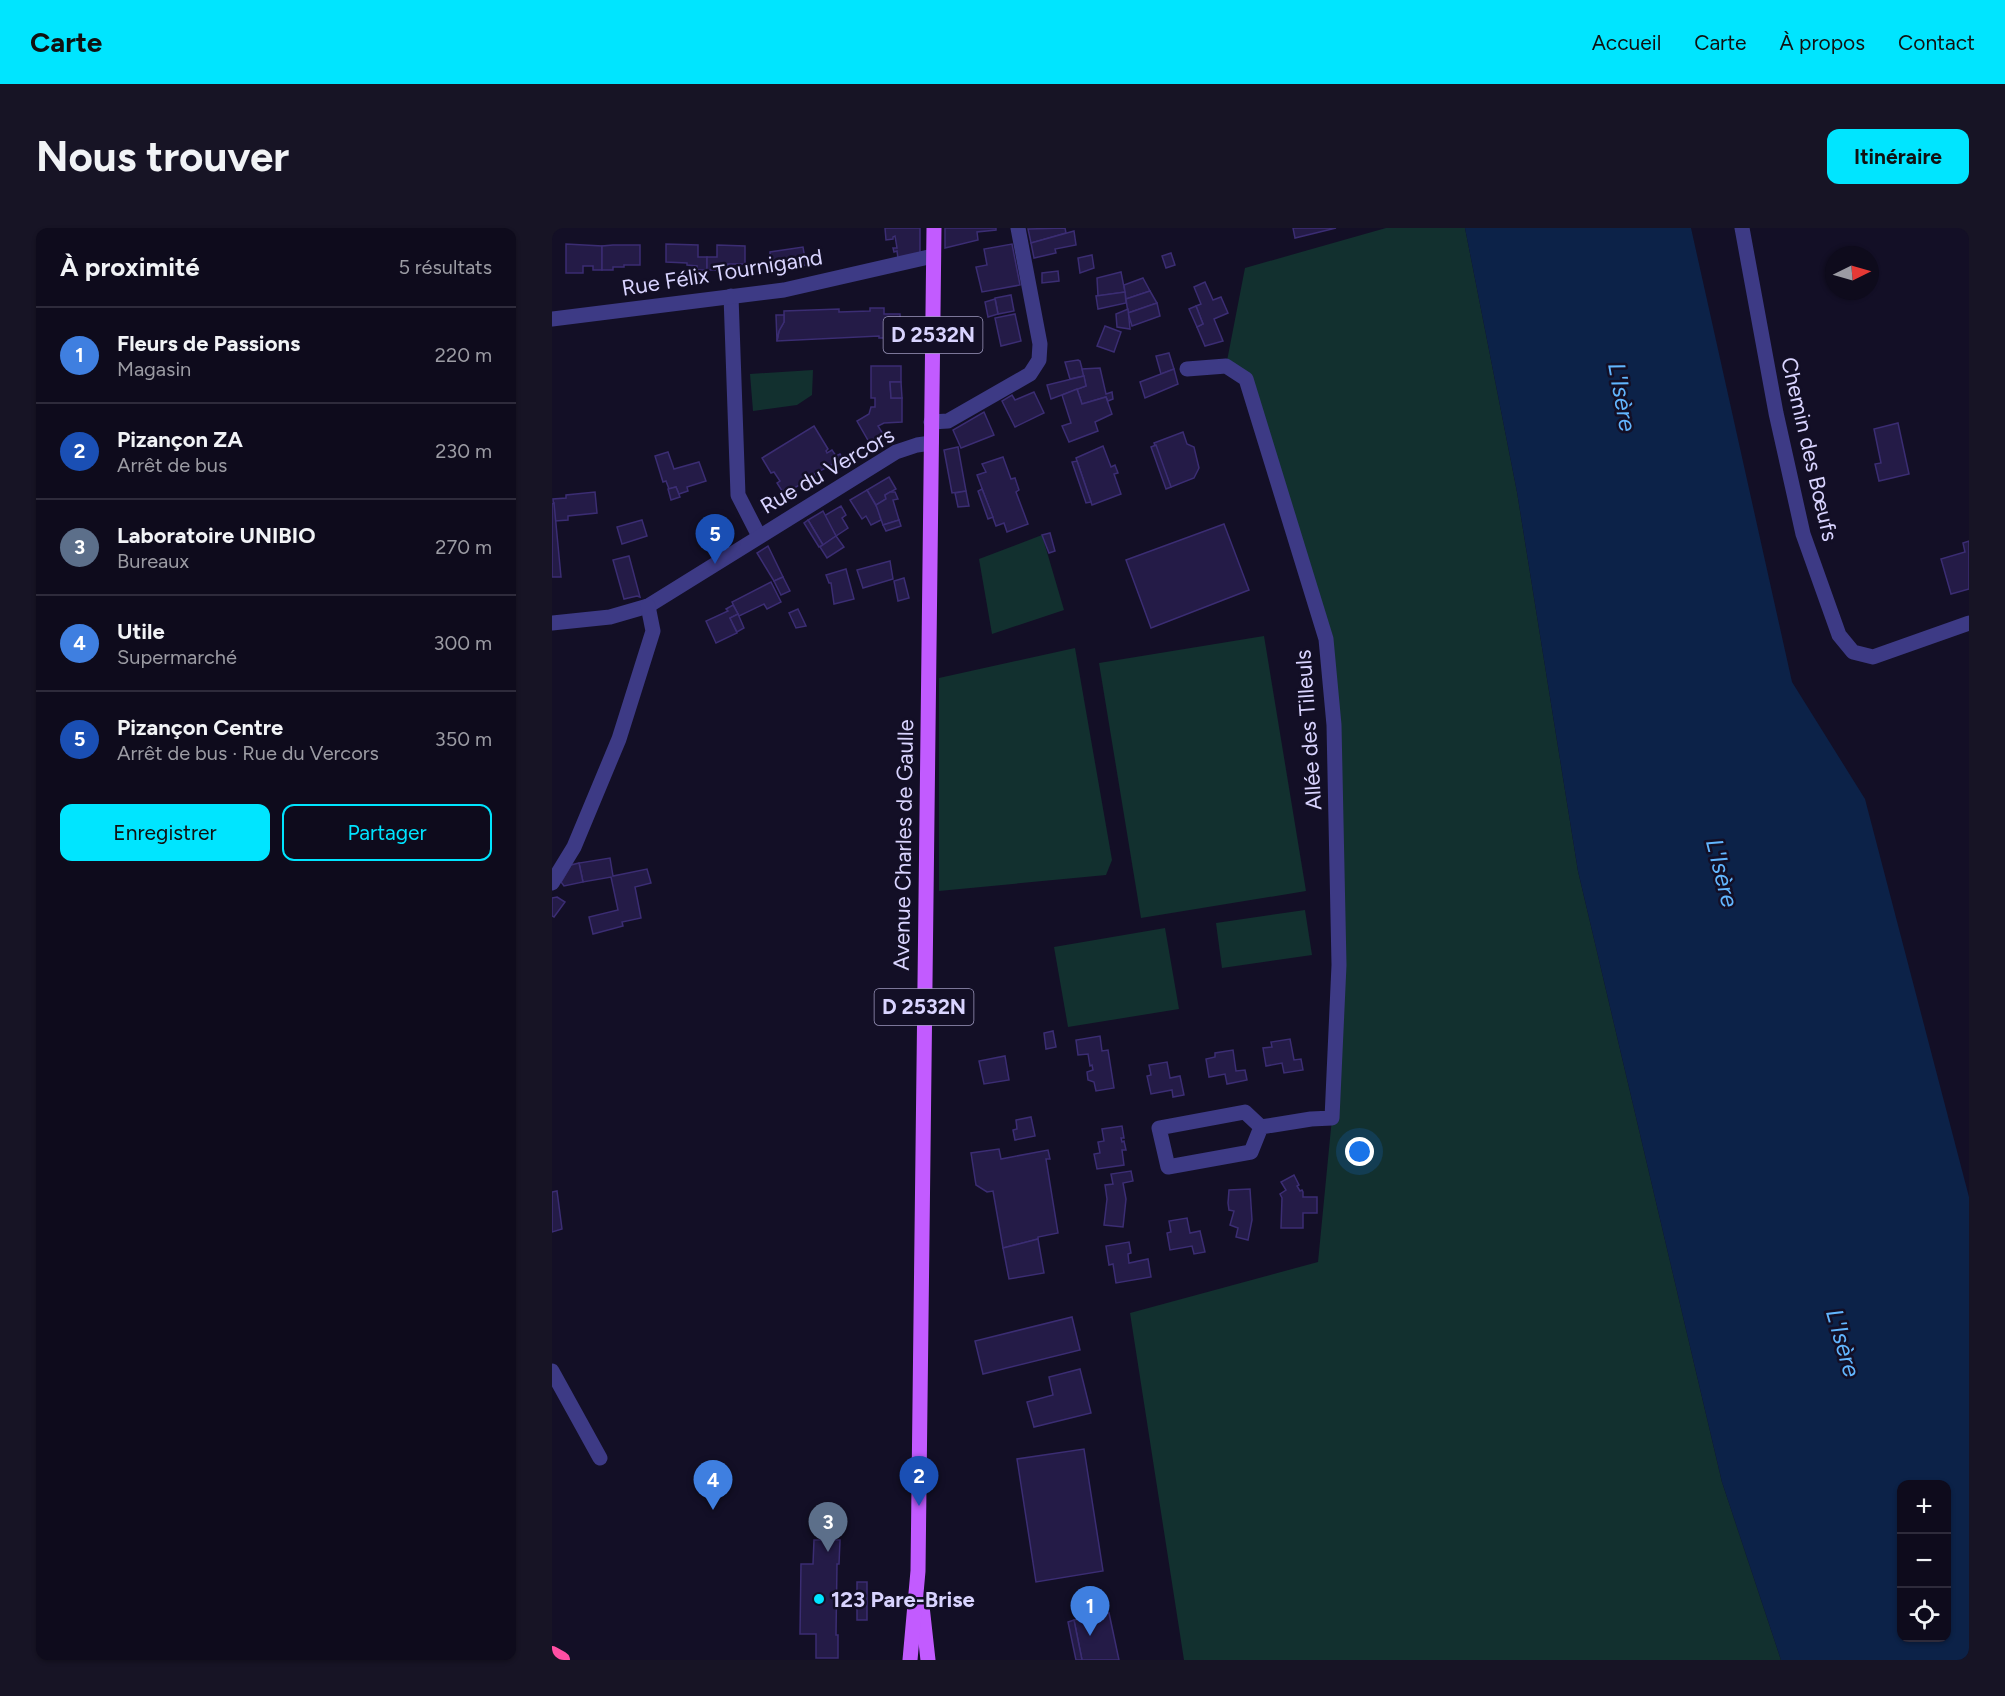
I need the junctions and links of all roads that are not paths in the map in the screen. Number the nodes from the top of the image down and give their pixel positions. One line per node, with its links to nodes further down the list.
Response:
1 (934, 228): 4 (main road, Avenue Charles de Gaulle / D 2532N)
2 (1018, 228): 8 (street)
3 (1742, 228): 13 (street, Chemin des Bœufs)
4 (933, 256): 5 (street, Rue Félix Tournigand); 8 (main road, Avenue Charles de Gaulle / D 2532N)
5 (731, 296): 6 (street, Rue Félix Tournigand); 10 (street)
6 (552, 319)
7 (1186, 369): 15 (street, Allée des Tilleuls)
8 (931, 422): 9 (main road, Avenue Charles de Gaulle / D 2532N)
9 (931, 443): 10 (street, Rue du Vercors); 18 (main road, Avenue Charles de Gaulle / D 2532N)
10 (759, 536): 11 (street, Rue du Vercors)
11 (648, 606): 12 (street, Rue du Vercors); 14 (street)
12 (552, 623)
13 (1969, 623)
14 (552, 883)
15 (1262, 1127): 15 (street)
16 (552, 1371): 17 (street)
17 (600, 1458)
18 (918, 1571): 21 (main road, Avenue Charles de Gaulle / D 2532N); 22 (main road, Avenue Charles de Gaulle / D 2532N)
19 (552, 1655): 20 (highway)
20 (561, 1660)
21 (910, 1660)
22 (928, 1660)

